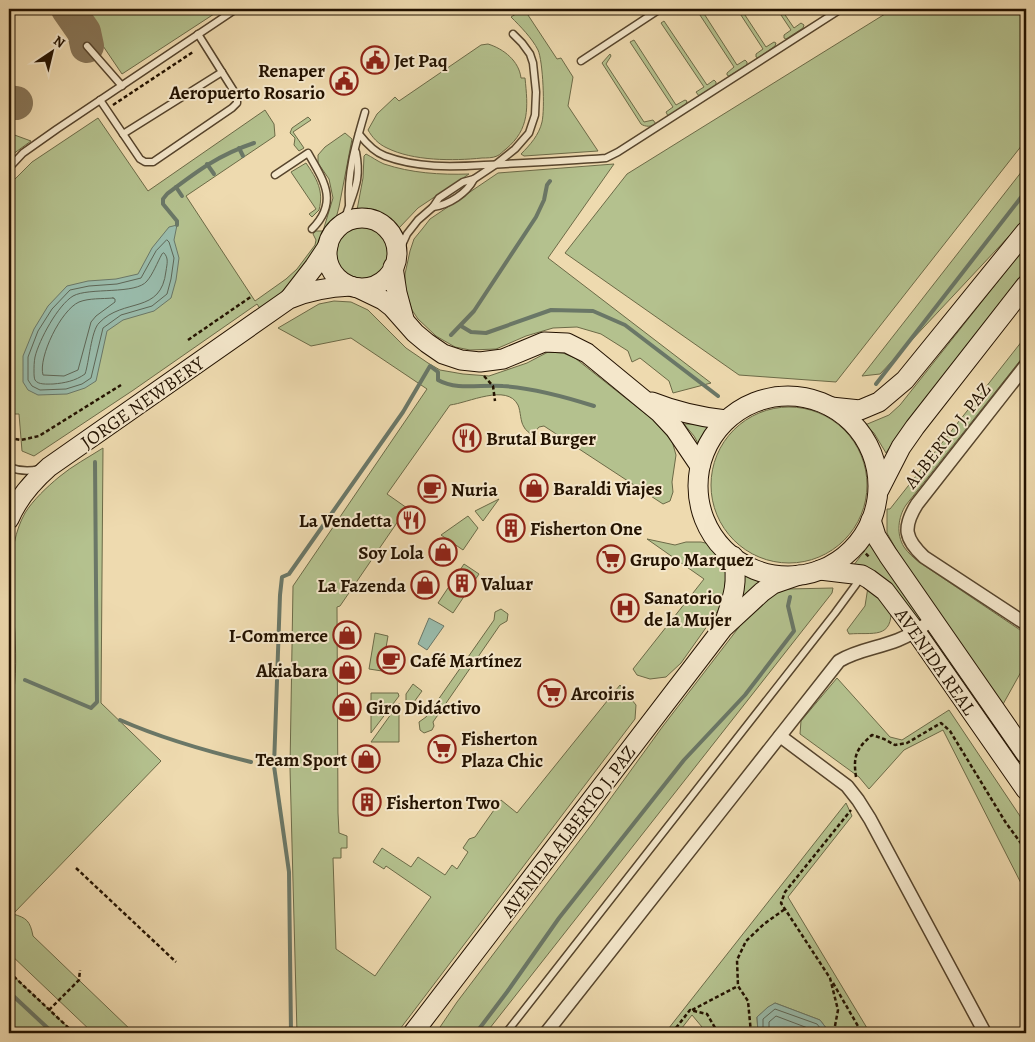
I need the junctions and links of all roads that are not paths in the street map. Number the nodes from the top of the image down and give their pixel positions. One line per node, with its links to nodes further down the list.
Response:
1 (236, 9): 4 (lane)
2 (660, 9): 8 (lane)
3 (841, 9): 15 (lane)
4 (226, 12): 5 (lane)
5 (198, 34): 9 (lane); 10 (lane)
6 (513, 34): 15 (lane)
7 (88, 46): 10 (lane)
8 (581, 61)
9 (222, 72): 13 (lane); 13 (lane)
10 (122, 86): 11 (lane)
11 (100, 100): 13 (lane); 16 (lane)
12 (365, 112): 14 (lane)
13 (123, 134)
14 (358, 134): 15 (lane); 18 (lane)
15 (495, 165): 22 (lane)
16 (9, 168)
17 (275, 175): 19 (lane)
18 (344, 222): 21 (main road); 22 (main road)
19 (312, 229)
20 (1026, 231): 29 (main road)
21 (328, 246): 24 (main road); 25 (main road, JORGE NEWBERY)
22 (395, 263): 24 (main road); 26 (main road)
23 (1026, 285): 34 (main road)
24 (355, 287): 25 (main road, JORGE NEWBERY); 26 (main road)
25 (289, 299): 33 (main road, JORGE NEWBERY)
26 (405, 320): 28 (main road)
27 (1026, 365): 42 (street, ALBERTO J. PAZ)
28 (643, 398): 30 (main road); 31 (main road)
29 (830, 406): 30 (main road); 34 (main road)
30 (726, 420): 31 (main road)
31 (700, 466): 37 (main road)
32 (9, 467): 33 (lane)
33 (49, 467): 35 (main road, JORGE NEWBERY)
34 (878, 492): 36 (main road)
35 (9, 519)
36 (872, 520): 39 (main road); 41 (main road, AVENIDA REAL)
37 (732, 556): 40 (main road); 43 (main road, AVENIDA ALBERTO J. PAZ)
38 (868, 569): 39 (main road, AVENIDA REAL); 44 (main road, AVENIDA REAL); 49 (lane)
39 (820, 570): 40 (main road)
40 (798, 575): 43 (main road, AVENIDA ALBERTO J. PAZ)
41 (932, 620): 44 (street); 46 (main road, AVENIDA REAL)
42 (1026, 624)
43 (722, 628): 48 (main road, AVENIDA ALBERTO J. PAZ)
44 (916, 632): 45 (street); 47 (main road, AVENIDA REAL)
45 (780, 736): 50 (street); 51 (street)
46 (1026, 754)
47 (1026, 790)
48 (413, 1033)
49 (506, 1033)
50 (546, 1033)
51 (984, 1033)

